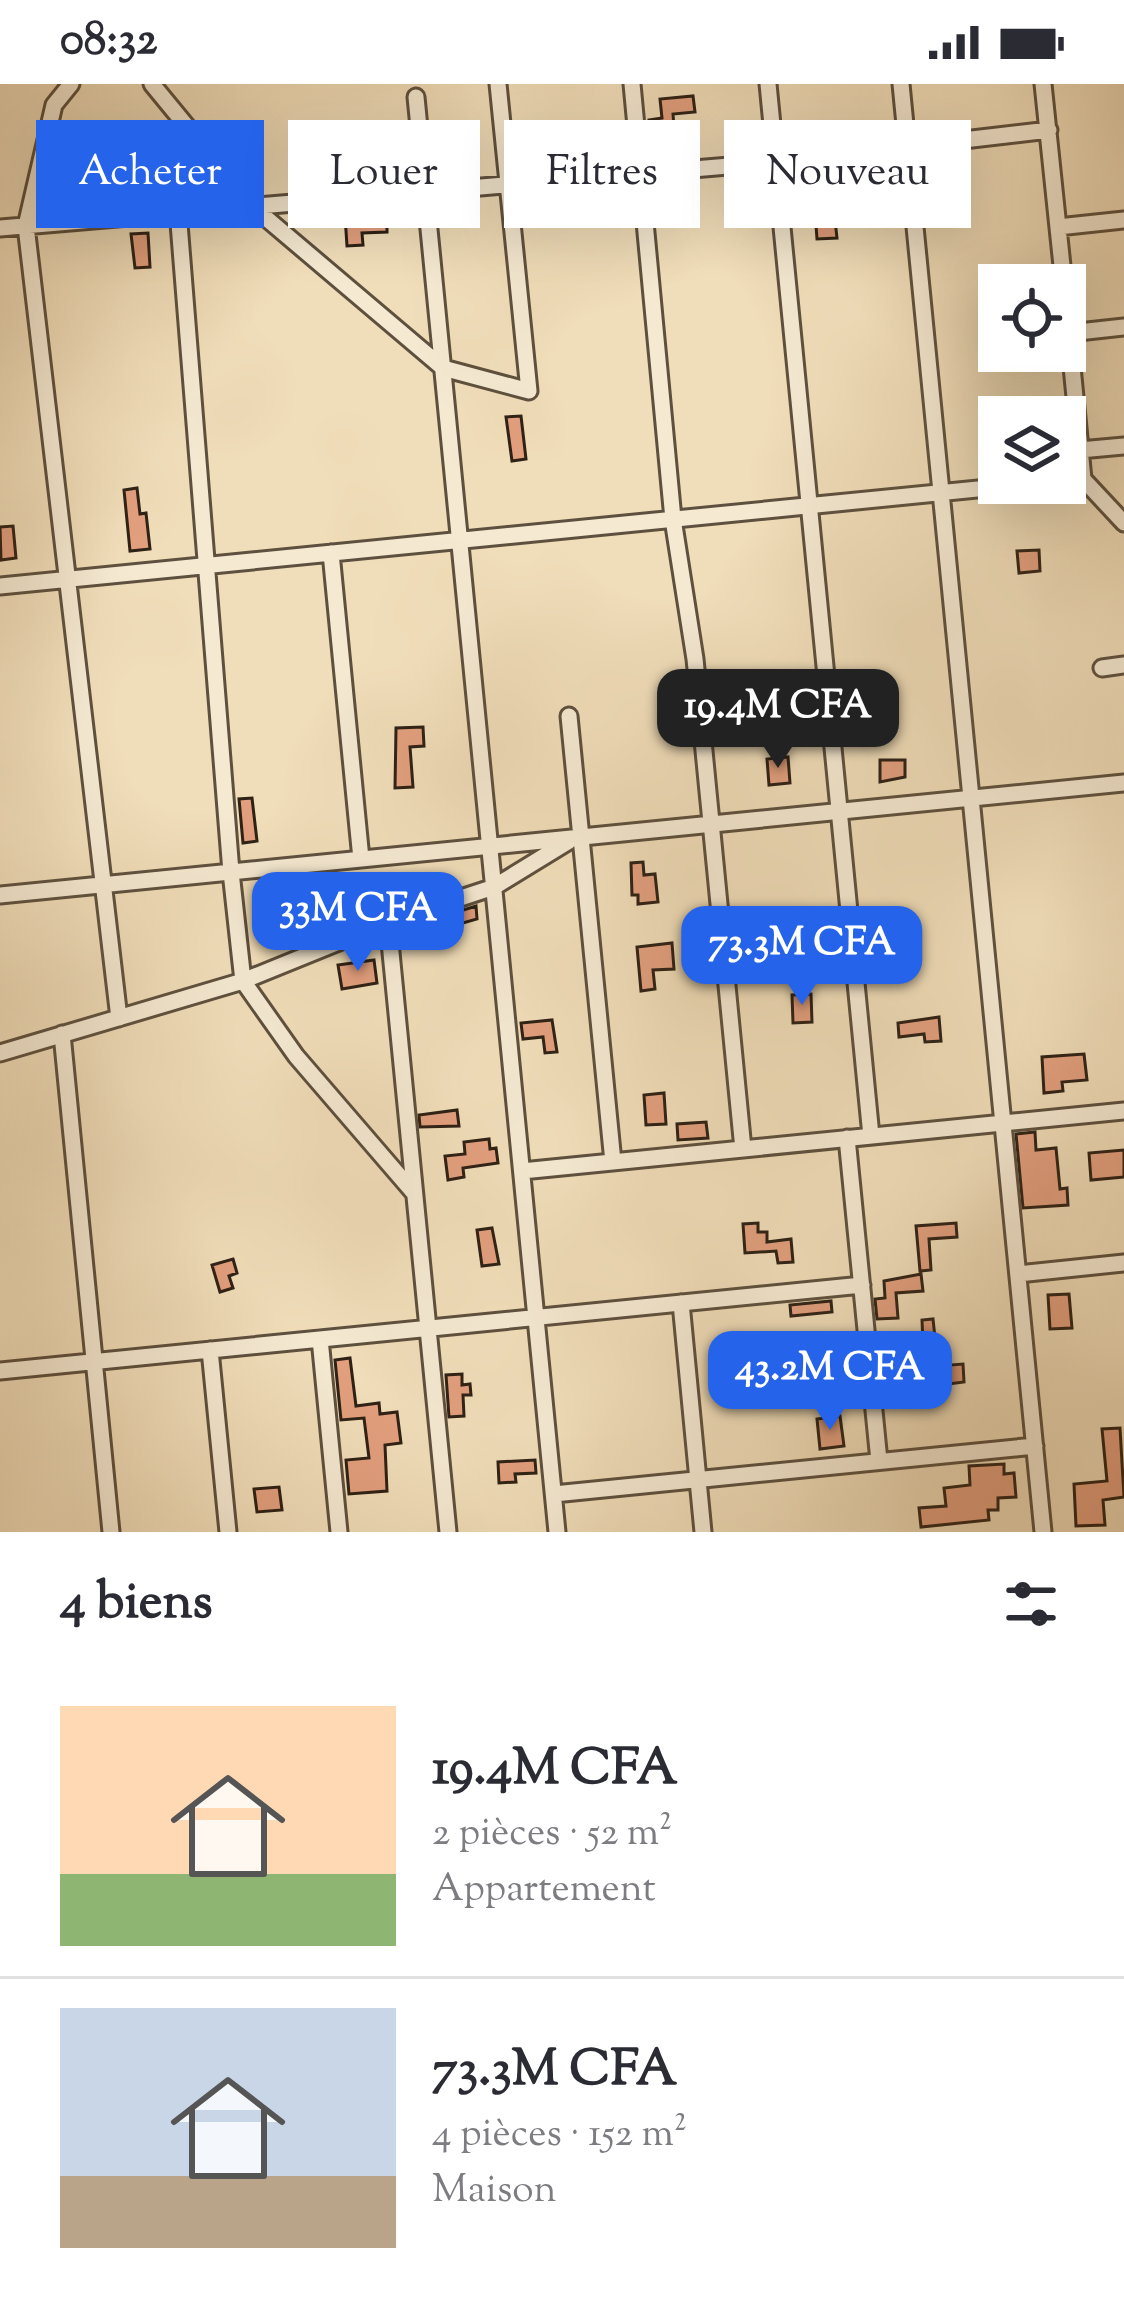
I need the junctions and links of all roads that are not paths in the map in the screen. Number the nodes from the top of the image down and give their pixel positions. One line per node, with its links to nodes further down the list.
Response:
1 (70, 84): 20 (street)
2 (152, 84): 9 (street)
3 (498, 84): 16 (street)
4 (632, 84): 11 (street)
5 (768, 84): 12 (street)
6 (901, 84): 13 (street)
7 (1043, 84): 14 (street)
8 (416, 97): 10 (street)
9 (182, 120)
10 (418, 120)
11 (635, 120)
12 (771, 120)
13 (905, 120)
14 (1048, 130): 15 (street); 21 (street)
15 (971, 137)
16 (504, 159)
17 (264, 216): 32 (street)
18 (1124, 220): 21 (street)
19 (36, 225): 20 (street)
20 (26, 226): 22 (street); 44 (street)
21 (1058, 227): 29 (street)
22 (0, 228)
23 (179, 228): 43 (street)
24 (430, 228): 32 (street)
25 (511, 228): 32 (street)
26 (646, 228): 39 (street)
27 (782, 228): 38 (street)
28 (915, 228): 37 (street)
29 (1062, 264)
30 (1124, 327): 31 (street)
31 (1086, 331)
32 (443, 368): 41 (street)
33 (1124, 446): 34 (street)
34 (1086, 449)
35 (978, 489): 37 (street)
36 (1086, 490): 40 (street)
37 (941, 493): 38 (street); 50 (street)
38 (809, 506): 39 (street); 51 (street)
39 (674, 519): 41 (street); 52 (street)
40 (1124, 523)
41 (460, 541): 42 (street); 54 (street)
42 (331, 554): 43 (street); 55 (street)
43 (206, 566): 44 (street); 56 (street)
44 (68, 580): 45 (street); 57 (street)
45 (0, 586)
46 (1124, 665): 47 (street)
47 (1102, 668)
48 (569, 716): 53 (street)
49 (1124, 783): 50 (street)
50 (971, 799): 51 (street); 66 (street)
51 (839, 812): 52 (street); 67 (street)
52 (711, 824): 53 (street); 69 (street)
53 (577, 838): 54 (street); 58 (street); 70 (street)
54 (490, 847): 55 (street); 58 (street)
55 (361, 860): 56 (street)
56 (230, 872): 57 (street); 61 (street)
57 (104, 885): 59 (street); 62 (street)
58 (494, 886): 60 (street); 71 (street)
59 (0, 896)
60 (388, 922): 61 (street); 72 (street)
61 (244, 981): 62 (street); 72 (street)
62 (119, 1018): 63 (street)
63 (62, 1034): 64 (street); 81 (street)
64 (0, 1053)
65 (1124, 1111): 66 (street)
66 (1003, 1123): 67 (street); 74 (street)
67 (871, 1136): 68 (street)
68 (847, 1138): 69 (street); 75 (street)
69 (743, 1149): 70 (street)
70 (613, 1162): 71 (street)
71 (522, 1171): 77 (street)
72 (415, 1193): 78 (street)
73 (1124, 1263): 74 (street)
74 (1018, 1274): 83 (street)
75 (862, 1285): 76 (street); 84 (street)
76 (681, 1303): 77 (street); 85 (street)
77 (536, 1318): 78 (street); 86 (street)
78 (428, 1328): 79 (street); 90 (street)
79 (320, 1339): 80 (street); 89 (street)
80 (210, 1350): 81 (street); 88 (street)
81 (94, 1361): 82 (street); 87 (street)
82 (0, 1371)
83 (1035, 1446): 84 (street); 93 (street)
84 (879, 1461): 85 (street)
85 (698, 1479): 86 (street); 92 (street)
86 (554, 1494): 91 (street)
87 (111, 1532)
88 (228, 1532)
89 (339, 1532)
90 (448, 1532)
91 (557, 1532)
92 (703, 1532)
93 (1043, 1532)

